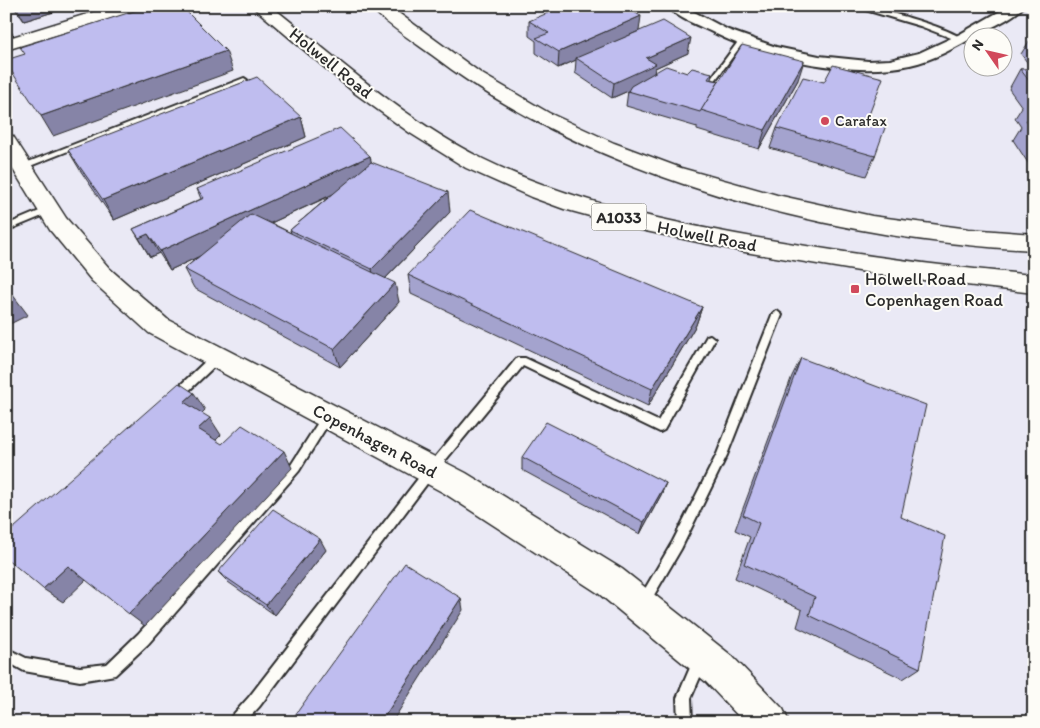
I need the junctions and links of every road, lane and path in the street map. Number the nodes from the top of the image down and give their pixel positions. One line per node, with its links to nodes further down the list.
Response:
1 (132, 6): 7 (main road)
2 (260, 6): 17 (main road, Holwell Road / A1033)
3 (378, 6): 16 (main road)
4 (673, 6): 8 (street)
5 (855, 6): 9 (lane)
6 (1018, 6): 9 (street)
7 (9, 40)
8 (742, 40): 9 (street); 11 (lane)
9 (961, 40)
10 (244, 80): 13 (lane)
11 (709, 85)
12 (6, 140): 13 (main road, Copenhagen Road)
13 (22, 166): 14 (main road, Copenhagen Road)
14 (49, 210): 15 (lane); 20 (main road, Copenhagen Road)
15 (6, 228)
16 (1034, 242)
17 (1034, 284)
18 (778, 315): 24 (lane)
19 (710, 339): 23 (lane)
20 (217, 357): 21 (lane); 22 (main road, Copenhagen Road)
21 (166, 405)
22 (328, 416): 23 (main road, Copenhagen Road); 25 (lane)
23 (431, 470): 24 (main road, Copenhagen Road); 27 (lane)
24 (642, 606): 26 (main road, Copenhagen Road)
25 (6, 654)
26 (703, 656): 28 (lane); 29 (main road, Copenhagen Road)
27 (236, 722)
28 (685, 722)
29 (770, 722)

